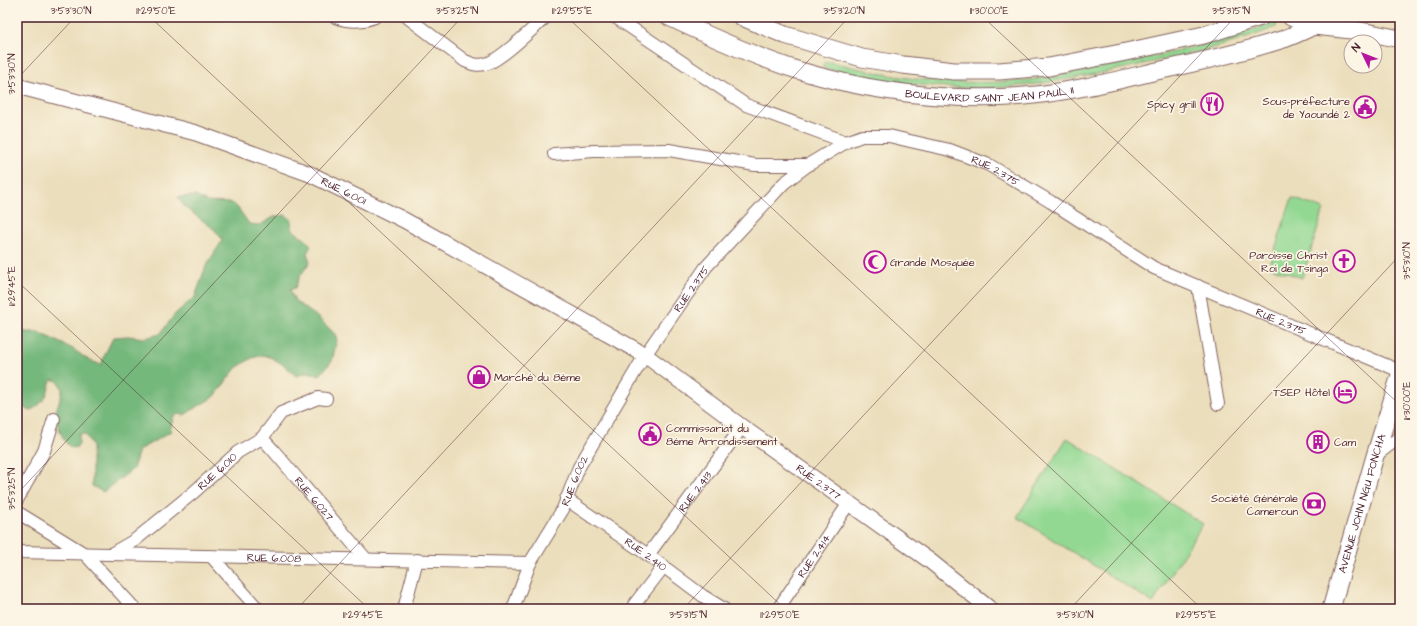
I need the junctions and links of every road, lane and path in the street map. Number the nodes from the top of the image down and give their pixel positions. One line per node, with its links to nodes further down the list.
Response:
1 (335, 17): 2 (street)
2 (375, 17)
3 (407, 17): 4 (street)
4 (546, 17)
5 (615, 17): 14 (street)
6 (669, 17): 11 (main road, BOULEVARD SAINT JEAN PAUL II)
7 (742, 17): 8 (main road, BOULEVARD SAINT JEAN PAUL II)
8 (1261, 17)
9 (1291, 17): 11 (main road)
10 (1331, 17): 11 (main road, BOULEVARD SAINT JEAN PAUL II)
11 (1314, 26): 12 (main road)
12 (1400, 39)
13 (17, 86): 18 (street, RUE 6.001)
14 (846, 142): 16 (street, RUE 2.375); 17 (street, RUE 2.375)
15 (554, 154): 16 (street)
16 (808, 165): 18 (street, RUE 2.375)
17 (1198, 286): 19 (street, RUE 2.375); 22 (street)
18 (645, 356): 24 (street, RUE 2.377); 28 (street, RUE 6.002)
19 (1400, 371)
20 (1400, 375): 27 (main road, AVENUE JOHN NGU FONCHA)
21 (326, 399): 26 (street, RUE 6.010)
22 (1218, 404)
23 (54, 419): 29 (street)
24 (742, 427): 30 (street, RUE 2.377); 35 (street, RUE 2.413)
25 (1400, 437): 27 (street)
26 (262, 438): 34 (street, RUE 6.010); 37 (street, RUE 6.027)
27 (1375, 456): 49 (main road, AVENUE JOHN NGU FONCHA)
28 (566, 499): 35 (street, RUE 2.410); 39 (street, RUE 6.002)
29 (17, 500)
30 (849, 503): 47 (street, RUE 2.414); 48 (street, RUE 2.377)
31 (17, 512): 33 (street)
32 (17, 552): 33 (street, RUE 6.008)
33 (85, 554): 34 (street, RUE 6.008); 41 (street)
34 (111, 554): 36 (street, RUE 6.008)
35 (648, 555): 40 (street, RUE 2.410)
36 (211, 556): 37 (street, RUE 6.008); 42 (street)
37 (366, 559): 38 (street, RUE 6.008)
38 (417, 560): 39 (street, RUE 6.008); 43 (street)
39 (530, 563): 44 (street, RUE 6.002)
40 (664, 566): 45 (street); 46 (street, RUE 2.410)
41 (135, 609)
42 (258, 609)
43 (404, 609)
44 (513, 609)
45 (632, 609)
46 (724, 609)
47 (778, 609)
48 (990, 609)
49 (1331, 609)

